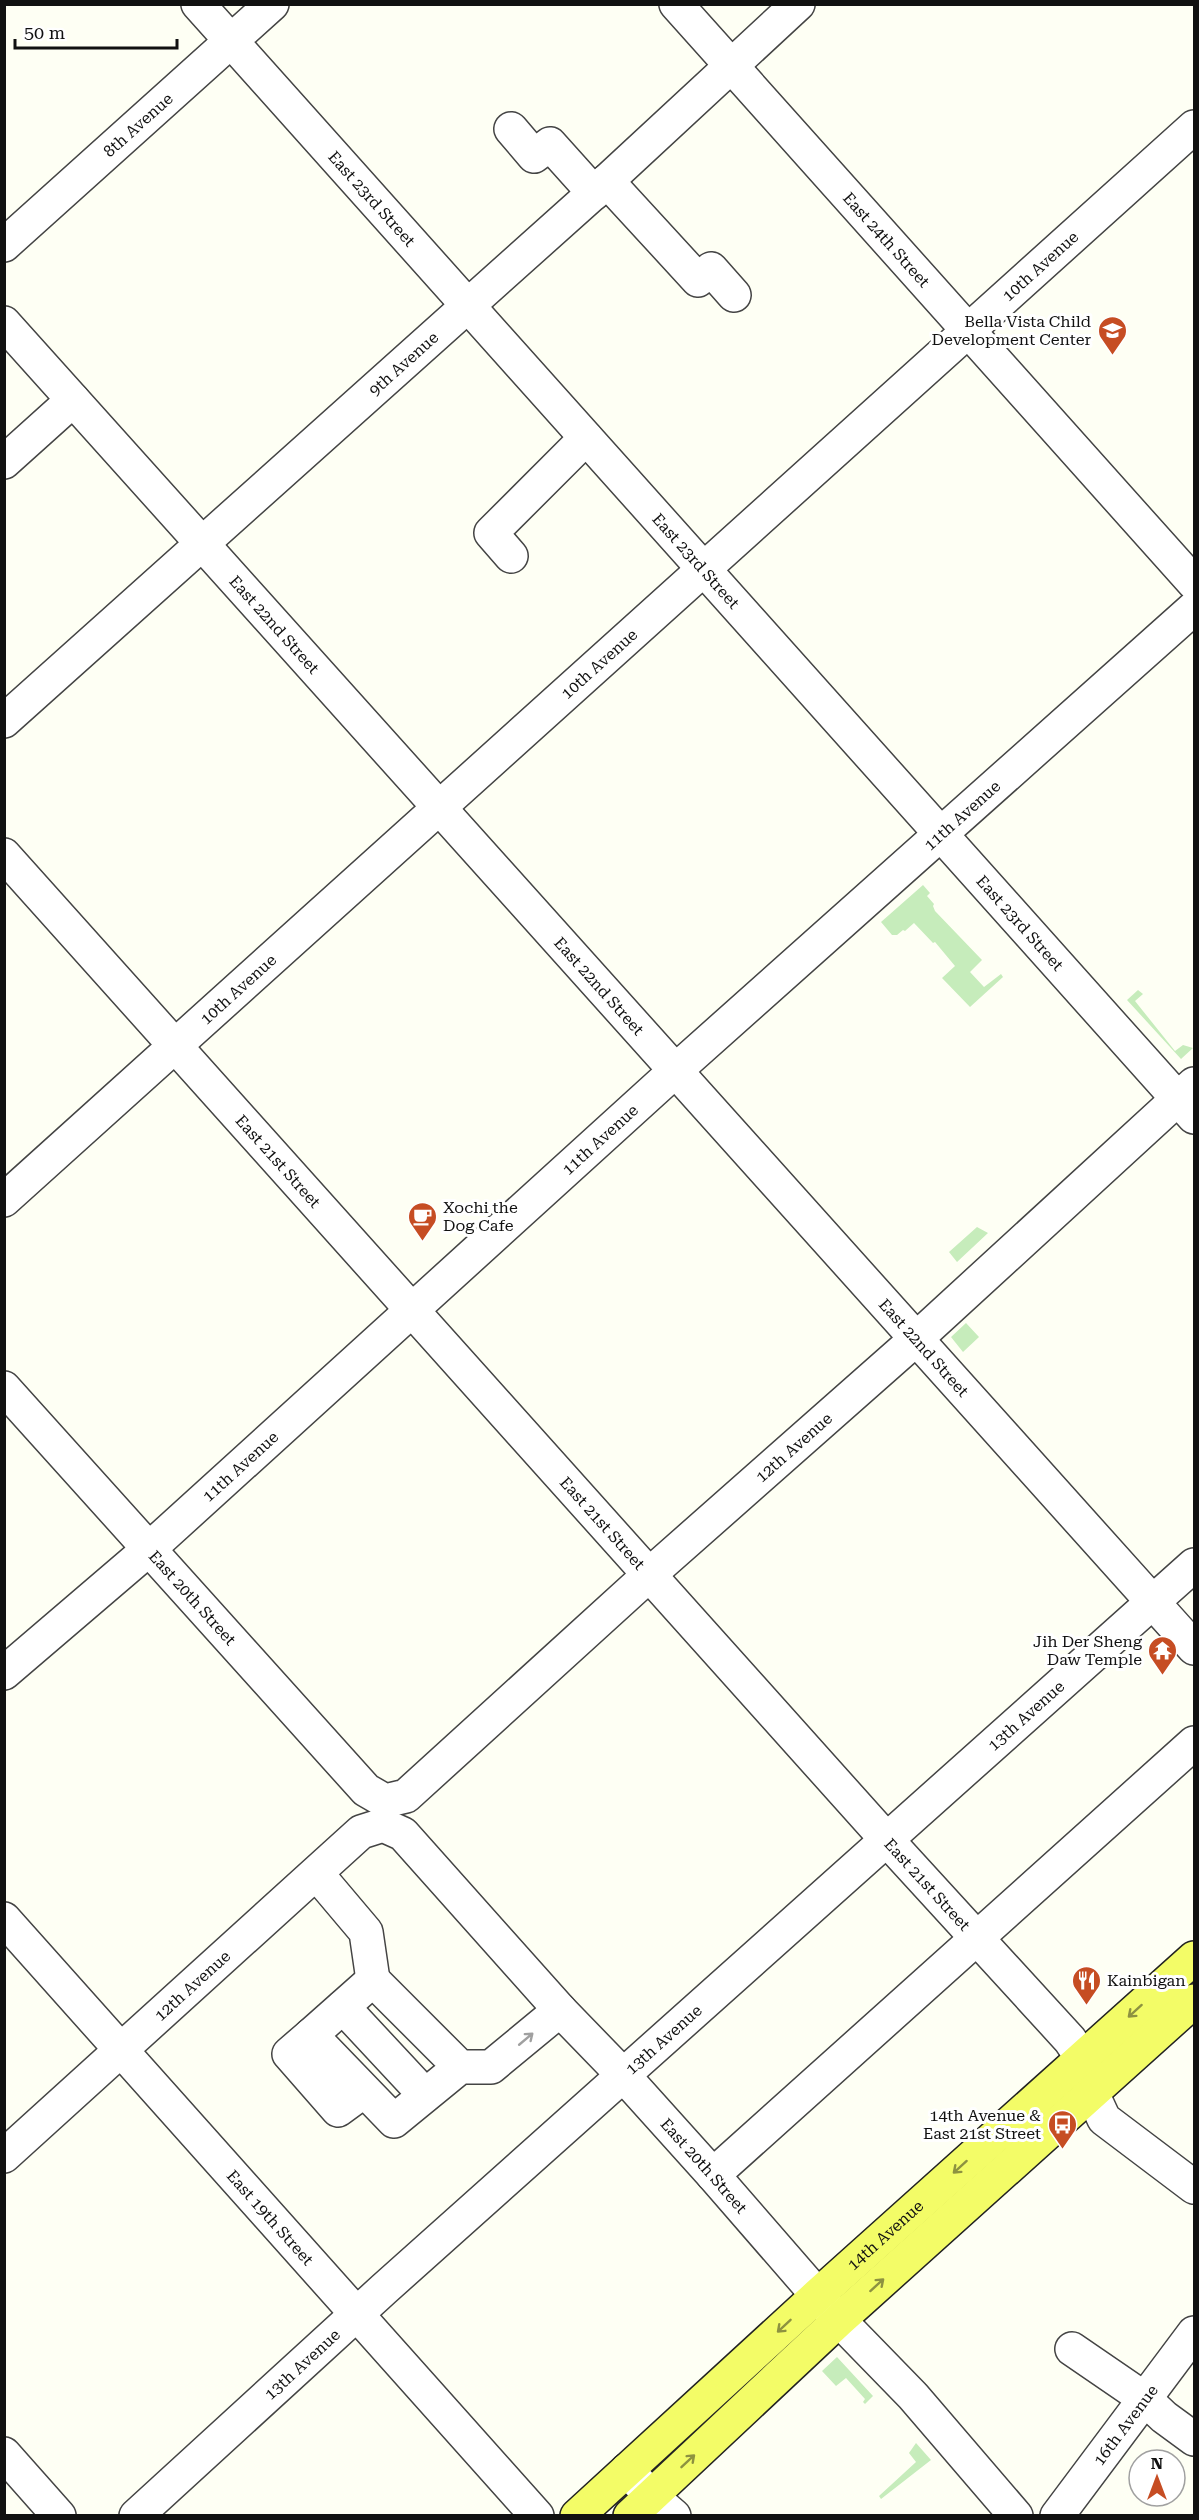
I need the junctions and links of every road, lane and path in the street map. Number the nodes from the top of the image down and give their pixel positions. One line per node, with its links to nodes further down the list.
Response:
1 (198, 4): 5 (street, East 23rd Street)
2 (272, 4): 5 (street, 8th Avenue)
3 (676, 4): 6 (street, East 24th Street)
4 (798, 4): 6 (street, 9th Avenue)
5 (231, 42): 10 (street, 8th Avenue); 12 (street, East 23rd Street)
6 (730, 65): 9 (street, 9th Avenue); 14 (street, East 24th Street)
7 (1194, 127): 14 (street, 10th Avenue)
8 (511, 129): 9 (street)
9 (600, 187): 11 (street); 12 (street, 9th Avenue)
10 (4, 244)
11 (734, 295)
12 (468, 306): 16 (street, East 23rd Street); 18 (street, 9th Avenue)
13 (4, 323): 15 (street, East 22nd Street)
14 (967, 331): 20 (street, 10th Avenue); 21 (street, East 24th Street)
15 (73, 400): 17 (street); 18 (street, East 22nd Street)
16 (586, 438): 19 (street); 20 (street, East 23rd Street)
17 (4, 462)
18 (202, 544): 23 (street, 9th Avenue); 24 (street, East 22nd Street)
19 (511, 556)
20 (704, 569): 24 (street, 10th Avenue); 25 (street, East 23rd Street)
21 (1194, 583)
22 (1194, 608): 25 (street, 11th Avenue)
23 (4, 721)
24 (440, 809): 27 (street, 10th Avenue); 28 (street, East 22nd Street)
25 (941, 834): 28 (street, 11th Avenue); 29 (street, East 23rd Street)
26 (4, 855): 27 (street, East 21st Street)
27 (175, 1045): 30 (street, 10th Avenue); 31 (street, East 21st Street)
28 (675, 1071): 31 (street, 11th Avenue); 32 (street, East 22nd Street)
29 (1189, 1100): 32 (street, 12th Avenue)
30 (4, 1200)
31 (412, 1310): 34 (street, 11th Avenue); 36 (street, East 21st Street)
32 (916, 1339): 36 (street, 12th Avenue); 37 (street, East 22nd Street)
33 (4, 1388): 34 (street, East 20th Street)
34 (149, 1549): 39 (street, 11th Avenue); 41 (street, East 20th Street)
35 (1194, 1565): 37 (street, 13th Avenue)
36 (650, 1574): 41 (street, 12th Avenue); 42 (street, East 21st Street)
37 (1155, 1602): 38 (street, East 22nd Street); 42 (street, 13th Avenue)
38 (1194, 1648)
39 (4, 1673)
40 (1194, 1743): 45 (street)
41 (384, 1813): 43 (street, 12th Avenue); 50 (street, East 20th Street)
42 (887, 1840): 45 (street, East 21st Street); 54 (street, 13th Avenue)
43 (317, 1874): 47 (street); 51 (street, 12th Avenue)
44 (4, 1919): 51 (street, East 19th Street)
45 (976, 1938): 52 (street, East 21st Street); 58 (street)
46 (1194, 1958): 52 (main road, 14th Avenue, one-way to 52)
47 (373, 1980): 49 (street); 53 (street)
48 (1194, 2001): 55 (main road, 14th Avenue)
49 (343, 2007): 56 (street); 56 (street)
50 (560, 2010): 53 (street, one-way to 50); 54 (street, East 20th Street)
51 (120, 2050): 57 (street, 12th Avenue); 61 (street, East 19th Street)
52 (1082, 2058): 55 (street, East 21st Street); 60 (main road, 14th Avenue, one-way to 60)
53 (476, 2067): 56 (street)
54 (623, 2075): 58 (street, East 20th Street); 61 (street, 13th Avenue)
55 (1092, 2093): 59 (street, East 21st Street); 62 (main road, 14th Avenue, one-way to 55)
56 (425, 2095)
57 (4, 2156)
58 (713, 2175): 60 (street, East 20th Street)
59 (1194, 2187)
60 (818, 2295): 62 (street, East 20th Street); 68 (main road, 14th Avenue, one-way to 68)
61 (357, 2313): 71 (street, 13th Avenue); 72 (street, East 19th Street)
62 (839, 2320): 69 (main road, 14th Avenue, one-way to 62); 74 (street, East 20th Street)
63 (1194, 2333): 65 (street, 16th Avenue)
64 (1072, 2349): 65 (street)
65 (1145, 2399): 66 (street); 75 (street, 16th Avenue)
66 (1194, 2439)
67 (4, 2454): 70 (street)
68 (627, 2470): 69 (street); 73 (main road, 14th Avenue)
69 (652, 2509)
70 (59, 2516)
71 (136, 2516)
72 (537, 2516)
73 (577, 2516)
74 (1016, 2516)
75 (1057, 2516)

